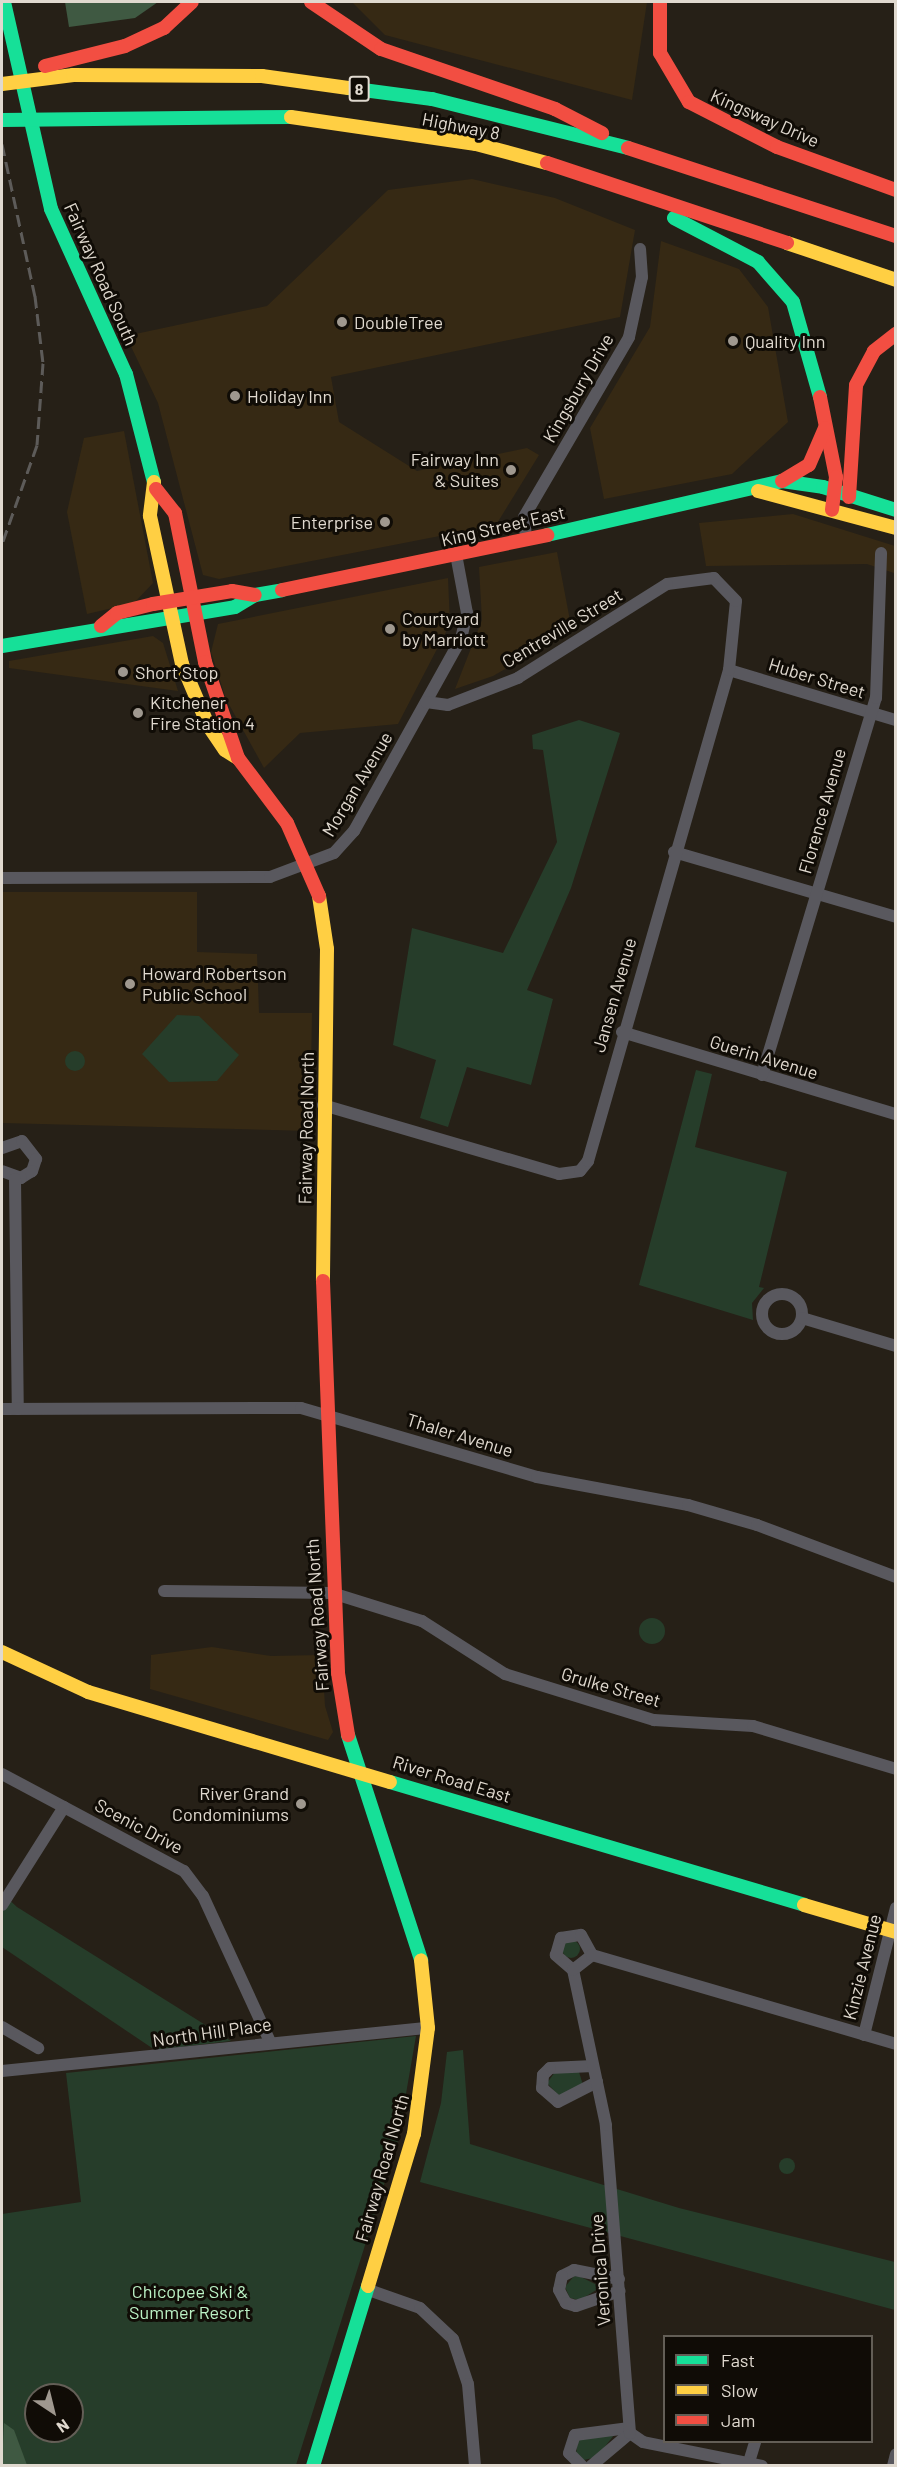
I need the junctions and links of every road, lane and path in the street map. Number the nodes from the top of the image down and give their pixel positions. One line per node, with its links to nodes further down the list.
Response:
1 (4, 2): 17 (main road, Fairway Road South)
2 (192, 2): 5 (main road)
3 (311, 2): 8 (main road)
4 (660, 2): 9 (main road, Kingsway Drive)
5 (2, 77)
6 (2, 84): 8 (main road, Highway 8 / 8)
7 (2, 120): 10 (main road, Highway 8 / 8)
8 (638, 151): 11 (main road, Highway 8 / 8)
9 (896, 190)
10 (635, 192): 13 (main road, Highway 8 / 8); 15 (main road)
11 (896, 236)
12 (640, 249): 24 (street, Kingsbury Drive)
13 (896, 280)
14 (896, 334): 20 (main road)
15 (825, 426): 16 (main road, King Street East); 18 (main road)
16 (782, 481): 18 (main road); 19 (main road, King Street East)
17 (156, 489): 29 (main road, Fairway Road South); 30 (main road, Fairway Road South)
18 (834, 490): 20 (main road); 22 (main road)
19 (758, 491): 22 (main road, King Street East); 24 (main road, King Street East)
20 (850, 495): 21 (main road); 22 (main road)
21 (896, 510)
22 (839, 512): 23 (main road, King Street East)
23 (896, 528)
24 (526, 538): 26 (main road, King Street East)
25 (881, 553): 37 (street, Florence Avenue)
26 (456, 554): 28 (main road, King Street East); 36 (street, Morgan Avenue)
27 (714, 578): 35 (street, Jansen Avenue); 36 (street, Centreville Street)
28 (255, 595): 29 (main road, King Street East); 31 (main road, King Street East)
29 (191, 598): 30 (main road, King Street East); 31 (main road, Fairway Road North)
30 (167, 602): 32 (main road, Fairway Road North); 33 (main road, King Street East)
31 (194, 614): 32 (main road, King Street East); 39 (main road, Fairway Road North)
32 (170, 618): 33 (main road, King Street East); 39 (main road, Fairway Road North)
33 (101, 626): 34 (main road, King Street East)
34 (2, 646)
35 (729, 670): 37 (street, Huber Street); 40 (street, Jansen Avenue)
36 (426, 702): 41 (street, Morgan Avenue)
37 (870, 712): 38 (street, Huber Street); 43 (street, Florence Avenue)
38 (896, 720)
39 (238, 758): 41 (main road, Fairway Road North)
40 (674, 852): 43 (street); 45 (street, Jansen Avenue)
41 (310, 866): 42 (street, Morgan Avenue); 47 (main road, Fairway Road North)
42 (2, 878)
43 (817, 894): 44 (street); 46 (street, Florence Avenue)
44 (896, 917)
45 (622, 1032): 46 (street, Guerin Avenue); 47 (street, Jansen Avenue)
46 (762, 1075): 48 (street, Guerin Avenue)
47 (323, 1105): 56 (main road, Fairway Road North)
48 (896, 1114)
49 (2, 1148): 51 (street)
50 (2, 1171): 51 (street)
51 (15, 1179): 54 (street)
52 (802, 1318): 53 (street)
53 (896, 1346)
54 (18, 1409): 55 (street, Thaler Avenue); 56 (street, Thaler Avenue)
55 (2, 1410)
56 (327, 1414): 57 (street, Thaler Avenue); 59 (main road, Fairway Road North)
57 (896, 1577)
58 (164, 1591): 59 (street, Grulke Street)
59 (332, 1593): 61 (street, Grulke Street); 62 (main road, Fairway Road North)
60 (2, 1652): 62 (main road, River Road East)
61 (896, 1769)
62 (362, 1771): 67 (main road, River Road East); 71 (main road, Fairway Road North)
63 (2, 1774): 64 (street, Scenic Drive)
64 (64, 1807): 65 (street); 73 (street, Scenic Drive)
65 (2, 1905)
66 (896, 1908): 67 (street, Kinzie Avenue)
67 (893, 1931): 72 (street, Kinzie Avenue)
68 (592, 1955): 69 (street); 69 (street, Veronica Drive); 72 (street, Veronica Drive)
69 (573, 1970): 76 (street, Veronica Drive)
70 (2, 2027): 75 (street)
71 (428, 2028): 73 (street, North Hill Place); 79 (main road, Fairway Road North)
72 (864, 2035): 74 (street, Veronica Drive)
73 (270, 2042): 77 (street, North Hill Place)
74 (896, 2044)
75 (38, 2048)
76 (593, 2066): 78 (street, Veronica Drive); 78 (street)
77 (2, 2071)
78 (597, 2082): 80 (street, Veronica Drive)
79 (366, 2289): 84 (main road, Fairway Road North); 85 (street)
80 (629, 2431): 83 (street); 86 (street); 87 (street)
81 (755, 2443): 83 (street)
82 (896, 2454): 89 (street)
83 (749, 2462): 88 (street)
84 (313, 2466)
85 (475, 2466)
86 (582, 2466)
87 (591, 2466)
88 (762, 2466)
89 (892, 2466)

